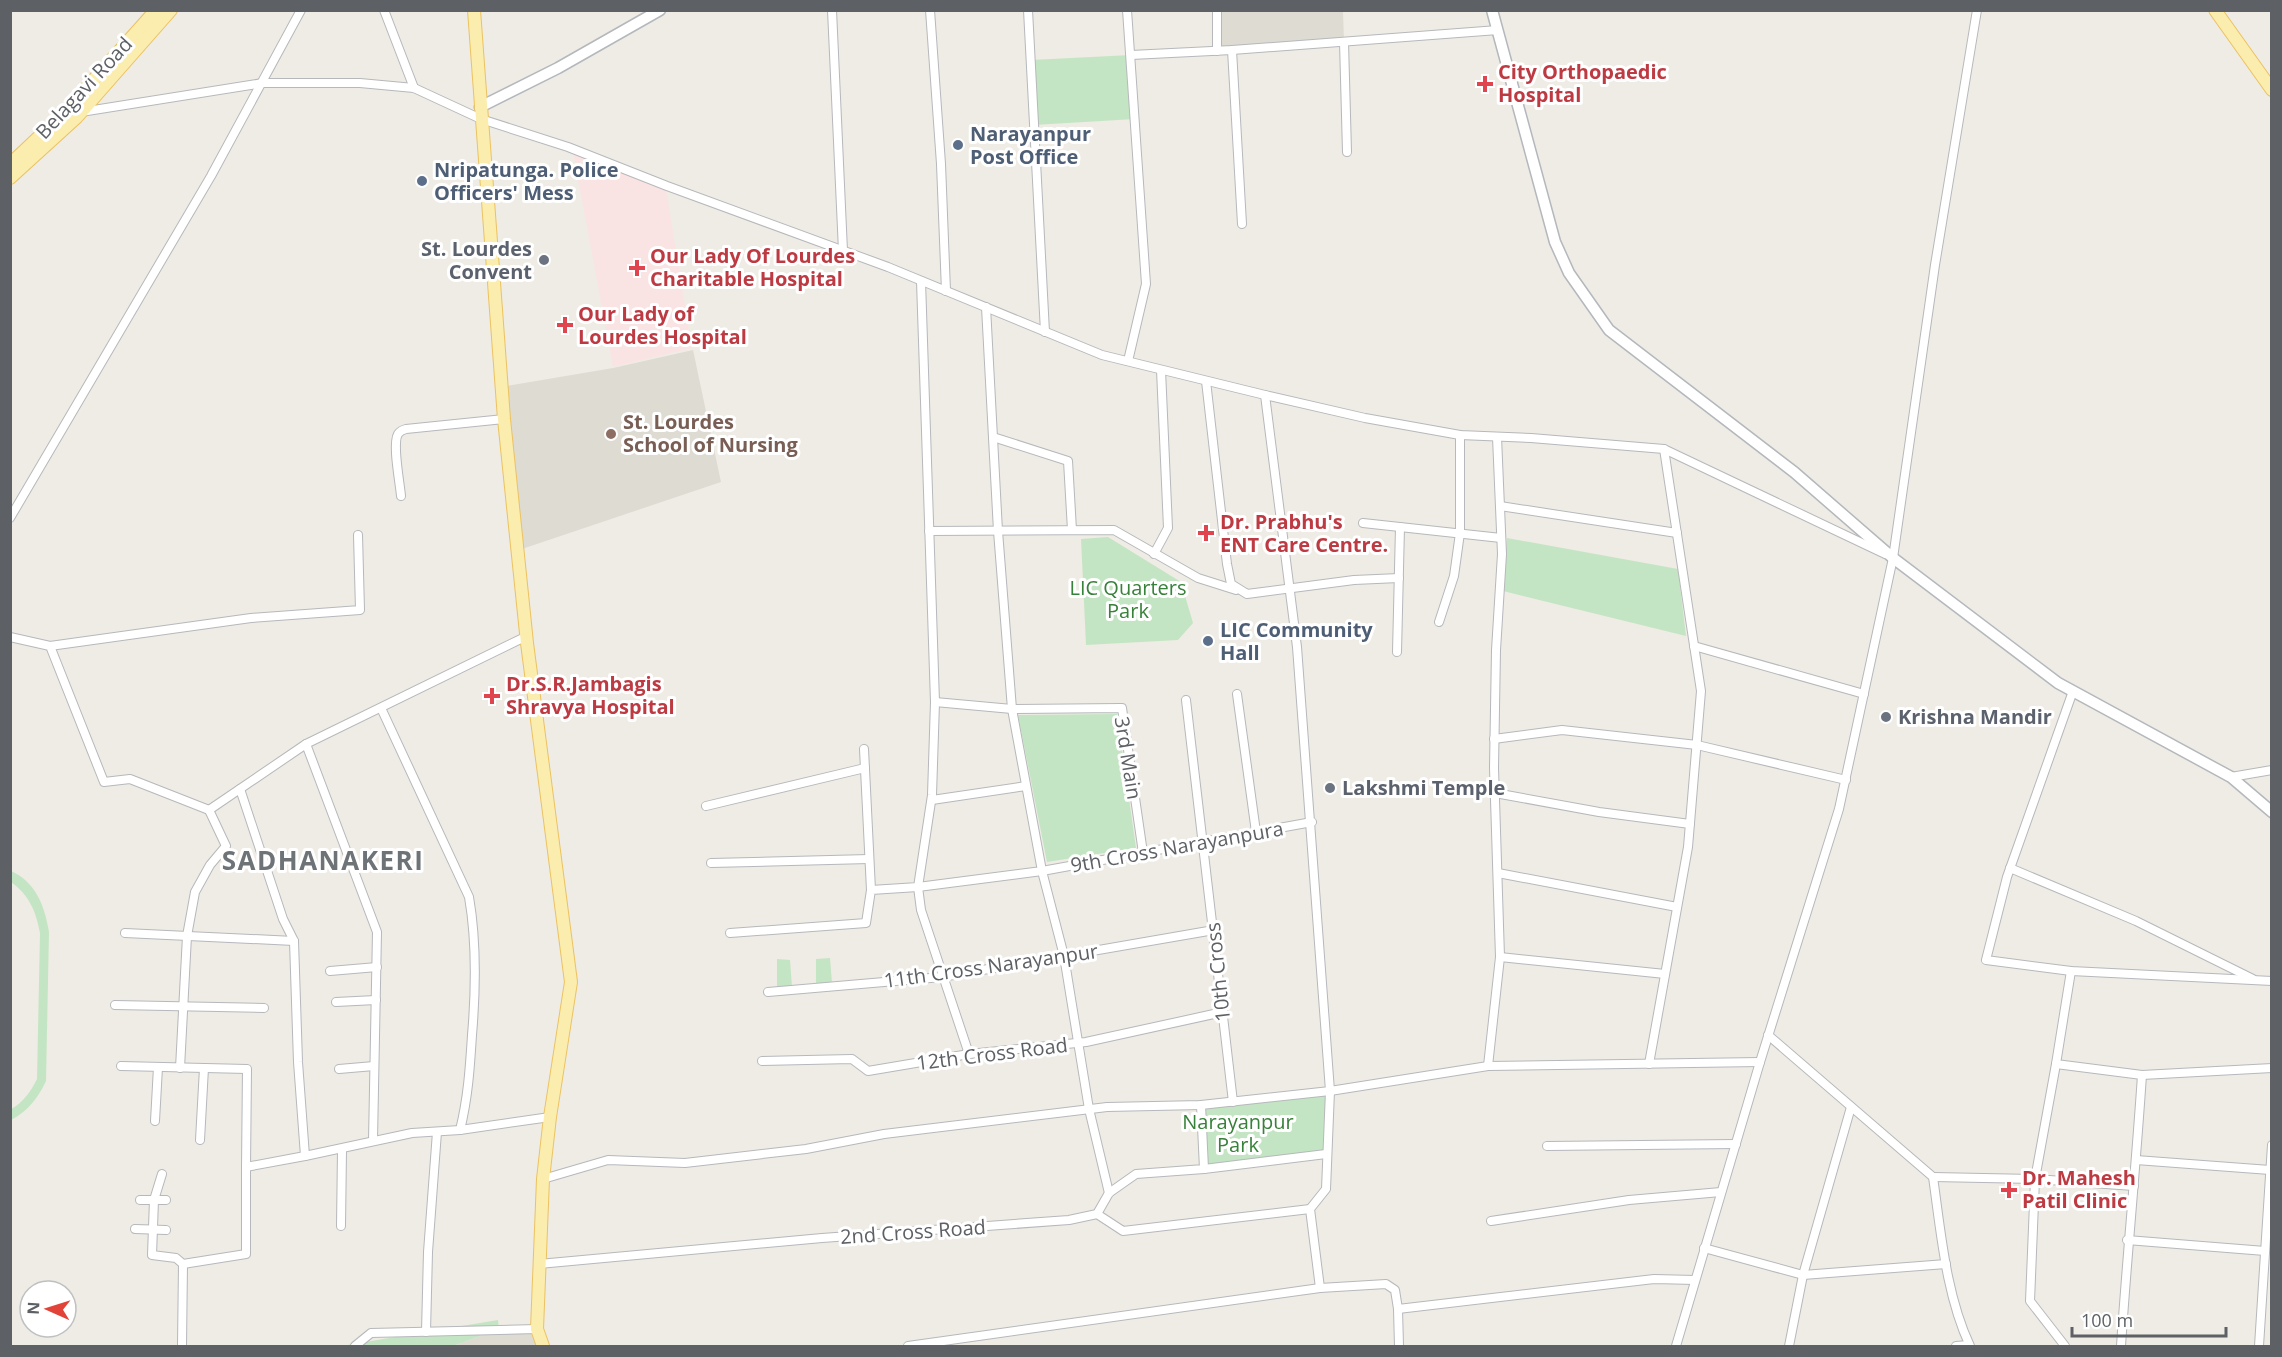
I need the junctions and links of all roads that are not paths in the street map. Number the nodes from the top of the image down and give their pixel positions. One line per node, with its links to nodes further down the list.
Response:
1 (156, 10): 26 (main road, Belagavi Road)
2 (171, 10): 23 (main road)
3 (301, 10): 20 (street)
4 (384, 10): 21 (street)
5 (474, 10): 24 (main road)
6 (660, 10): 24 (street)
7 (832, 10): 29 (street)
8 (930, 10): 31 (street)
9 (1028, 10): 33 (street)
10 (1127, 10): 19 (street)
11 (1217, 10): 18 (street)
12 (1492, 10): 15 (street)
13 (1977, 10): 56 (street)
14 (2215, 10): 22 (main road)
15 (1498, 30): 16 (street); 56 (street)
16 (1344, 42): 17 (street); 25 (street)
17 (1232, 50): 18 (street); 28 (street)
18 (1217, 51): 19 (street)
19 (1131, 56): 34 (street)
20 (263, 83): 21 (street); 23 (street); 45 (street)
21 (414, 88): 24 (street)
22 (2271, 90)
23 (81, 112): 27 (main road)
24 (481, 113): 29 (street); 38 (main road)
25 (1347, 152)
26 (10, 164)
27 (10, 178)
28 (1242, 224)
29 (843, 251): 30 (street)
30 (921, 281): 31 (street); 49 (street)
31 (946, 291): 32 (street)
32 (986, 307): 33 (street); 40 (street)
33 (1045, 332): 34 (street)
34 (1128, 361): 35 (street)
35 (1161, 370): 36 (street); 55 (street)
36 (1206, 381): 37 (street); 59 (street)
37 (1265, 395): 39 (street); 58 (street)
38 (504, 419): 43 (street); 61 (main road)
39 (1460, 435): 41 (street); 51 (street)
40 (993, 437): 48 (street); 50 (street)
41 (1497, 437): 42 (street); 44 (street)
42 (1664, 449): 52 (street); 56 (street)
43 (401, 496)
44 (1500, 506): 52 (street); 54 (street)
45 (10, 518)
46 (1363, 523): 47 (street)
47 (1400, 527): 51 (street); 57 (street)
48 (1072, 530): 50 (street); 55 (street)
49 (929, 531): 50 (street); 70 (street)
50 (998, 531): 72 (street)
51 (1460, 533): 54 (street); 60 (street)
52 (1677, 533): 64 (street)
53 (358, 535): 63 (street)
54 (1501, 538): 73 (street)
55 (1154, 554): 59 (street)
56 (1893, 558): 66 (street); 68 (street)
57 (1399, 578): 58 (street); 65 (street)
58 (1290, 587): 59 (street); 88 (street)
59 (1247, 594)
60 (1439, 622)
61 (527, 636): 71 (street); 143 (main road)
62 (10, 637): 63 (street)
63 (50, 646): 86 (street)
64 (1694, 646): 68 (street); 75 (street)
65 (1397, 652)
66 (2073, 692): 79 (street); 95 (street)
67 (1237, 694): 90 (street)
68 (1864, 694): 80 (street)
69 (1186, 700): 91 (street, 10th Cross)
70 (935, 702): 72 (street); 84 (street)
71 (381, 708): 74 (street); 145 (street)
72 (1012, 709): 81 (street); 92 (street, 3rd Main)
73 (1494, 739): 75 (street); 83 (street)
74 (306, 744): 82 (street); 108 (street)
75 (1697, 745): 80 (street); 89 (street)
76 (864, 749): 77 (street)
77 (865, 768): 85 (street); 93 (street)
78 (2271, 770): 79 (street)
79 (2231, 777): 87 (street)
80 (1846, 780): 122 (street)
81 (1026, 786): 84 (street); 96 (street)
82 (240, 789): 86 (street); 105 (street)
83 (1495, 793): 89 (street); 97 (street)
84 (932, 800): 98 (street)
85 (705, 806)
86 (209, 810): 104 (street)
87 (2271, 812)
88 (1312, 822): 90 (street, 9th Cross Narayanpura); 138 (street)
89 (1690, 824): 100 (street)
90 (1256, 832): 91 (street, 9th Cross Narayanpura)
91 (1204, 842): 92 (street, 9th Cross Narayanpura); 101 (street, 10th Cross)
92 (1143, 853): 96 (street, 9th Cross Narayanpura)
93 (869, 859): 94 (street); 99 (street)
94 (711, 863)
95 (2010, 868): 110 (street); 113 (street)
96 (1042, 872): 98 (street, 9th Cross Narayanpura); 106 (street)
97 (1498, 873): 100 (street); 107 (street)
98 (918, 887): 99 (street, 9th Cross Narayanpura); 112 (street)
99 (870, 890): 103 (street)
100 (1677, 907): 111 (street)
101 (1214, 930): 106 (street, 11th Cross Narayanpur); 121 (street, 10th Cross)
102 (125, 933): 104 (street)
103 (730, 933)
104 (187, 936): 105 (street); 119 (street)
105 (294, 941): 154 (street)
106 (1064, 956): 112 (street, 11th Cross Narayanpur); 123 (street)
107 (1500, 957): 111 (street); 131 (street)
108 (376, 967): 109 (street); 116 (street)
109 (330, 970)
110 (2072, 971): 113 (street); 128 (street)
111 (1665, 974): 127 (street)
112 (942, 977): 115 (street, 11th Cross Narayanpur); 124 (street)
113 (2256, 981): 114 (street)
114 (2271, 981)
115 (768, 992)
116 (376, 1000): 117 (street); 130 (street)
117 (336, 1002)
118 (115, 1005): 119 (street)
119 (183, 1007): 120 (street); 133 (street)
120 (264, 1008)
121 (1223, 1012): 123 (street, 12th Cross Road); 139 (street, 10th Cross)
122 (1768, 1035): 126 (street); 141 (street)
123 (1080, 1042): 124 (street, 12th Cross Road); 142 (street)
124 (969, 1054): 125 (street, 12th Cross Road)
125 (762, 1061)
126 (1760, 1062): 127 (street); 149 (street)
127 (1649, 1064): 131 (street)
128 (2056, 1064): 137 (street); 162 (street)
129 (122, 1066): 132 (street)
130 (374, 1066): 136 (street); 148 (street)
131 (1488, 1066): 138 (street)
132 (158, 1067): 133 (street); 144 (street)
133 (180, 1068): 134 (street)
134 (204, 1068): 147 (street); 156 (street)
135 (2271, 1068): 137 (street)
136 (339, 1069)
137 (2142, 1075): 155 (street)
138 (1330, 1091): 139 (street); 153 (street)
139 (1233, 1102): 140 (street)
140 (1201, 1105): 142 (street); 157 (street)
141 (1851, 1107): 160 (street); 182 (street)
142 (1089, 1109): 161 (street); 165 (street)
143 (549, 1117): 145 (street); 161 (main road)
144 (155, 1121)
145 (460, 1130): 146 (street)
146 (437, 1132): 148 (street); 187 (street)
147 (200, 1140)
148 (373, 1141): 152 (street)
149 (1736, 1144): 151 (street); 164 (street)
150 (2271, 1145): 158 (street)
151 (1547, 1146)
152 (342, 1150): 154 (street); 172 (street)
153 (1326, 1154): 157 (street); 169 (street)
154 (305, 1156): 156 (street)
155 (2136, 1160): 158 (street); 163 (street)
156 (246, 1167): 179 (street)
157 (1204, 1169): 165 (street)
158 (2270, 1170): 178 (street)
159 (162, 1174): 167 (street)
160 (1933, 1177): 162 (street); 181 (street)
161 (543, 1179): 180 (main road)
162 (2035, 1179): 163 (street); 197 (street)
163 (2134, 1186): 176 (street)
164 (1721, 1192): 171 (street); 177 (street)
165 (1109, 1193): 170 (street)
166 (140, 1200): 167 (street)
167 (154, 1200): 168 (street); 174 (street)
168 (166, 1200)
169 (1310, 1209): 170 (street); 184 (street)
170 (1097, 1214): 180 (street, 2nd Cross Road)
171 (1491, 1221)
172 (341, 1226)
173 (135, 1229): 174 (street)
174 (153, 1230): 175 (street); 179 (street)
175 (166, 1230)
176 (2127, 1240): 178 (street); 198 (street)
177 (1704, 1248): 182 (street); 183 (street)
178 (2265, 1251): 199 (street)
179 (183, 1264): 189 (street)
180 (539, 1264): 186 (main road)
181 (1946, 1264): 182 (street); 188 (street)
182 (1803, 1275): 195 (street)
183 (1695, 1280): 185 (street); 194 (street)
184 (1320, 1287): 185 (street); 192 (street)
185 (1398, 1309): 193 (street)
186 (537, 1329): 187 (street); 191 (main road)
187 (426, 1332): 190 (street)
188 (1969, 1346): 196 (street)
189 (182, 1347)
190 (355, 1347)
191 (543, 1347)
192 (908, 1347)
193 (1399, 1347)
194 (1676, 1347)
195 (1789, 1347)
196 (1956, 1347)
197 (2065, 1347)
198 (2121, 1347)
199 (2259, 1347)

